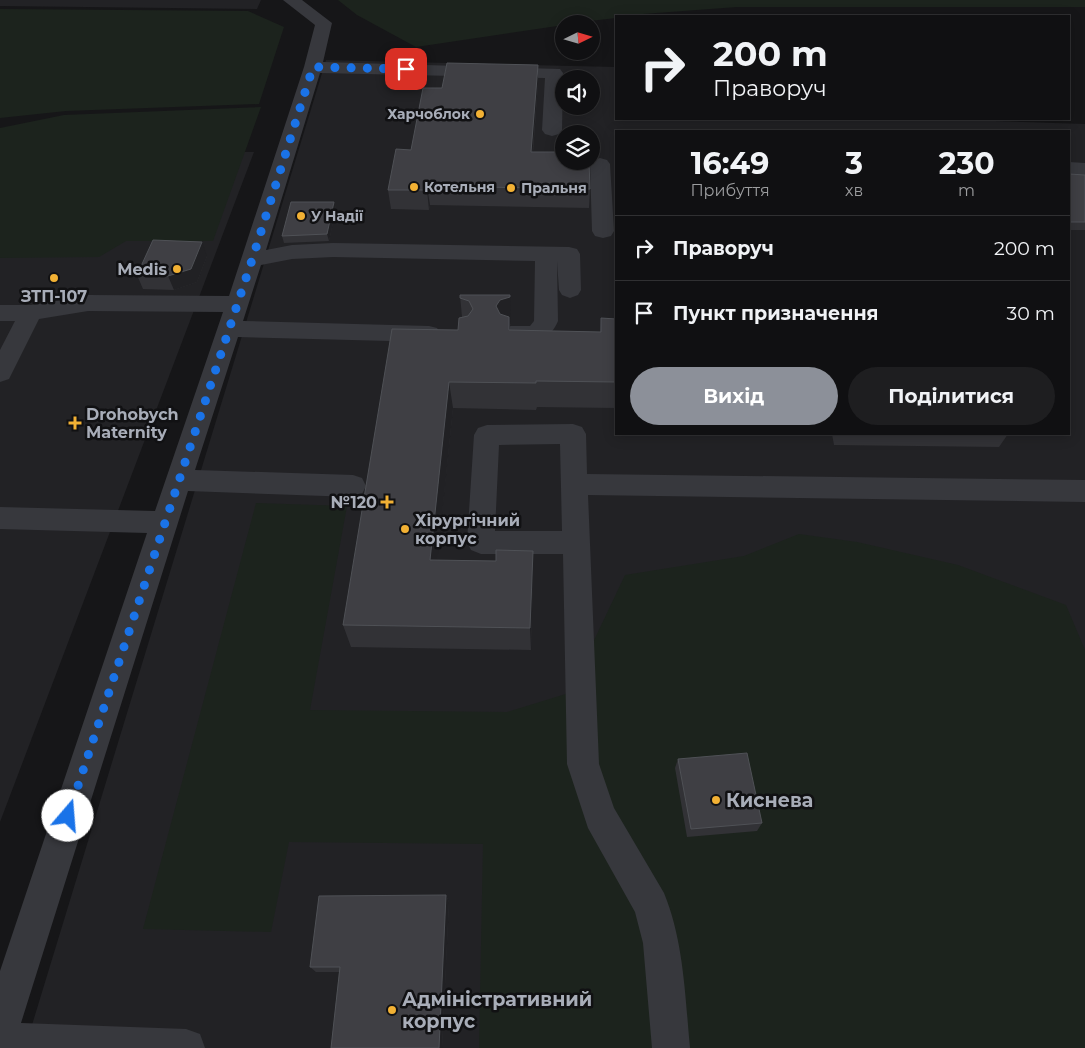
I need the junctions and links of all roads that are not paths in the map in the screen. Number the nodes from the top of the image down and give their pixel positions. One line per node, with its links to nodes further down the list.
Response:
1 (291, 0): 2 (lane)
2 (313, 67): 3 (lane); 9 (lane)
3 (552, 130)
4 (1070, 168): 5 (lane)
5 (1085, 168)
6 (600, 170): 7 (lane)
7 (595, 241): 8 (lane); 10 (lane)
8 (546, 254): 9 (lane); 16 (lane)
9 (252, 260): 11 (lane)
10 (570, 290)
11 (237, 304): 13 (lane); 14 (lane)
12 (0, 313): 13 (lane)
13 (31, 313): 17 (lane)
14 (228, 329): 15 (lane); 18 (lane)
15 (452, 334)
16 (511, 334)
17 (0, 373)
18 (178, 480): 20 (lane); 23 (lane)
19 (576, 484): 21 (lane); 24 (lane); 24 (lane)
20 (353, 486)
21 (1085, 491)
22 (0, 518): 23 (lane)
23 (164, 522): 25 (lane)
24 (577, 543): 28 (lane)
25 (0, 1029)
26 (0, 1041): 27 (lane)
27 (186, 1048)
28 (671, 1048)

